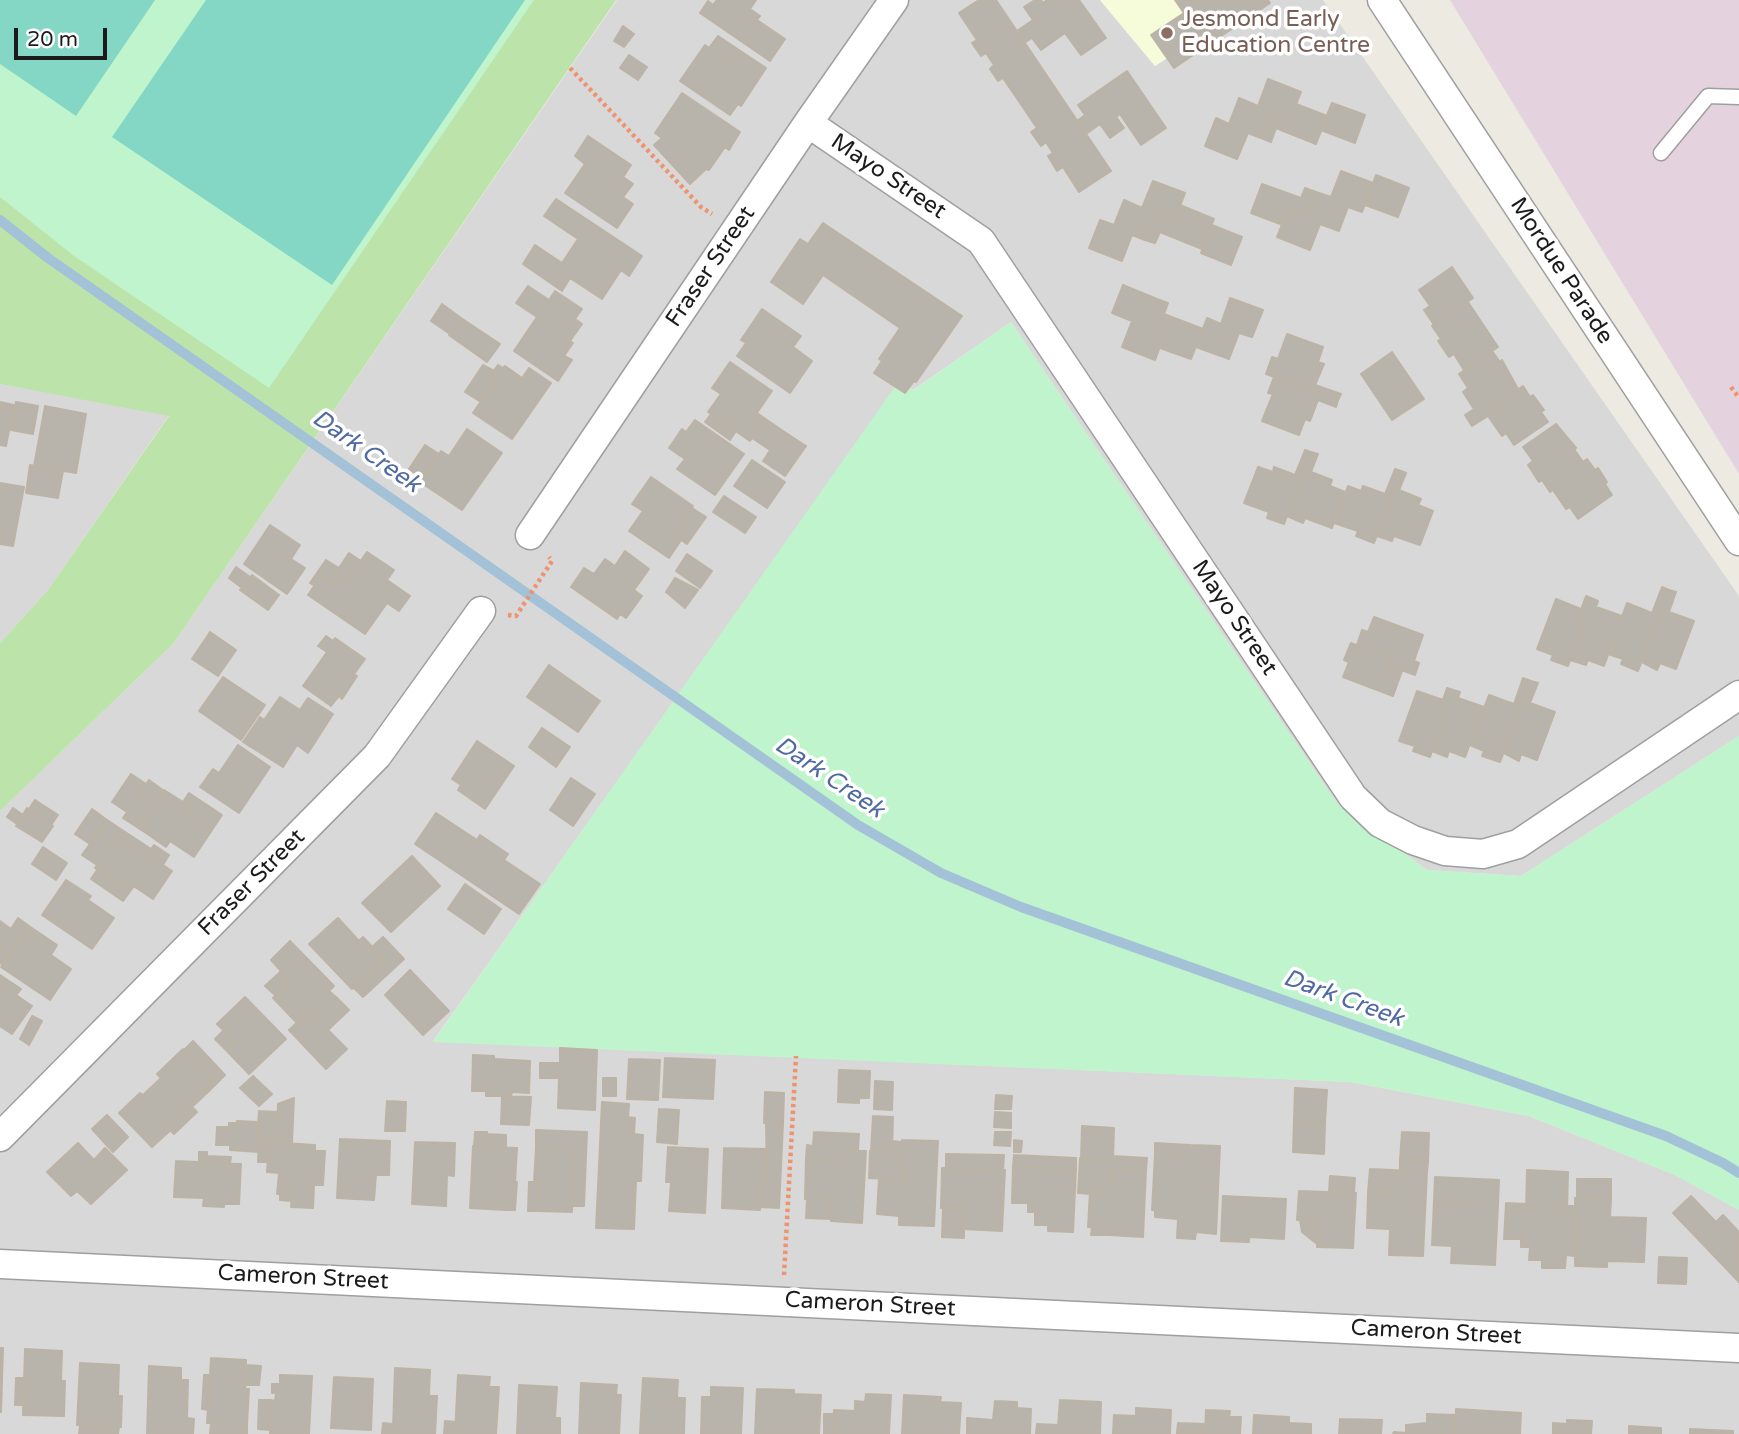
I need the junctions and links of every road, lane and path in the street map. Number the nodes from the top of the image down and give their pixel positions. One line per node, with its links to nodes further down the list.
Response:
1 (894, 0): 5 (street, Fraser Street)
2 (1382, 0): 11 (street, Mordue Parade)
3 (570, 68): 7 (path)
4 (1739, 97): 6 (lane)
5 (808, 122): 7 (street, Fraser Street); 13 (street, Mayo Street)
6 (1661, 153)
7 (736, 229): 10 (street, Fraser Street)
8 (1731, 387): 9 (path)
9 (1739, 398)
10 (530, 535): 12 (path)
11 (1739, 541)
12 (481, 611): 15 (street, Fraser Street)
13 (1739, 695)
14 (796, 1056): 17 (path)
15 (0, 1137)
16 (0, 1264): 17 (street, Cameron Street)
17 (783, 1300): 18 (street, Cameron Street)
18 (1739, 1348)

